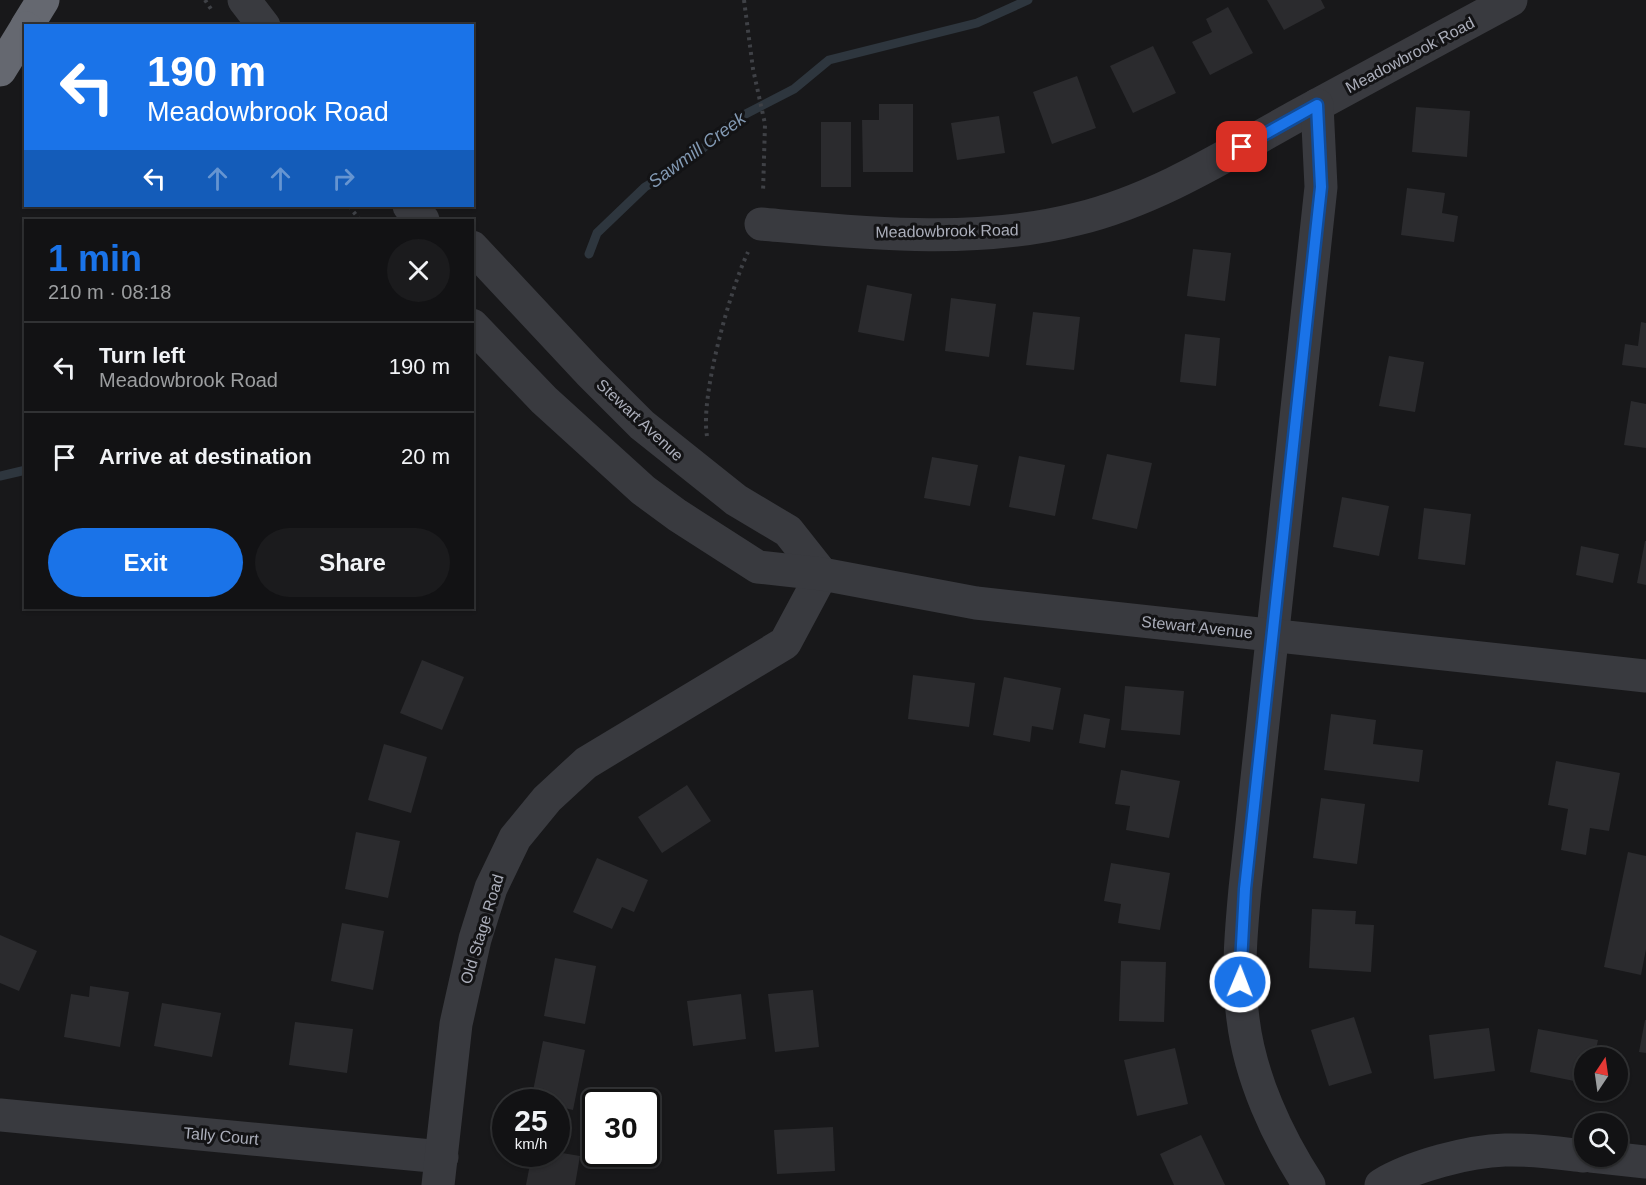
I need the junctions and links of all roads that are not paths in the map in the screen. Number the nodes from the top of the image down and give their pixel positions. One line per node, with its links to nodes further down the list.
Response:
1 (43, 0): 4 (highway)
2 (244, 0): 5 (street)
3 (1510, 0): 8 (street, Meadowbrook Road)
4 (28, 24)
5 (262, 24)
6 (24, 30): 7 (highway)
7 (0, 70)
8 (1317, 105): 11 (street, Meadowbrook Road); 15 (street)
9 (411, 207): 10 (street)
10 (422, 219)
11 (761, 224)
12 (474, 249): 14 (street, Stewart Avenue)
13 (474, 327): 14 (street, Stewart Avenue)
14 (822, 574): 15 (street, Stewart Avenue); 21 (street, Old Stage Road)
15 (1272, 636): 16 (street, Stewart Avenue); 22 (street)
16 (1646, 676)
17 (0, 1115): 21 (street, Tally Court)
18 (1574, 1155): 23 (street)
19 (1628, 1160): 20 (street)
20 (1646, 1162)
21 (440, 1171)
22 (1309, 1185)
23 (1381, 1185)

